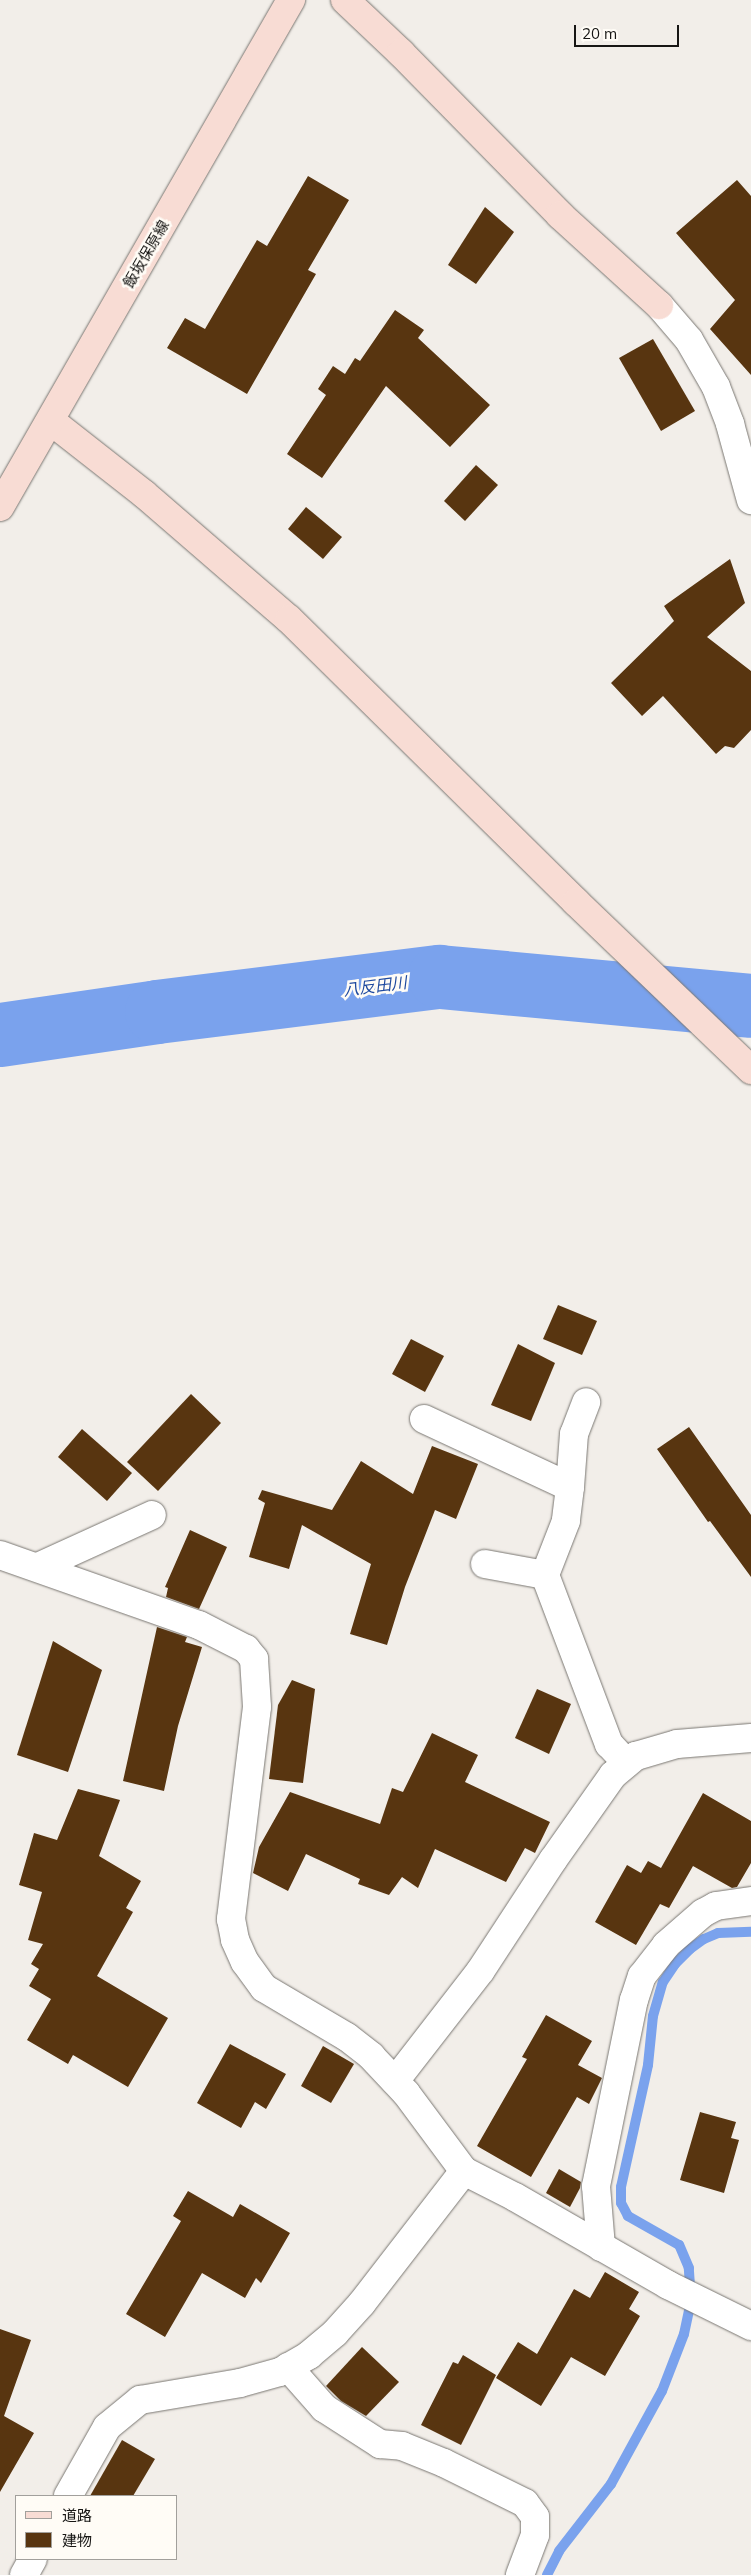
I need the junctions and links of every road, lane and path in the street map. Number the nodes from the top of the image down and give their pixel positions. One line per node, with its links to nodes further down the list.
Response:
1 (291, 0): 3 (street, 飯坂保原線)
2 (345, 0): 4 (street)
3 (51, 421): 5 (street, 飯坂保原線); 6 (street)
4 (751, 500)
5 (0, 507)
6 (751, 1070)
7 (586, 1402): 9 (street)
8 (424, 1418): 9 (street)
9 (570, 1488): 14 (street)
10 (152, 1515): 13 (street)
11 (0, 1555): 13 (street)
12 (486, 1564): 14 (street)
13 (38, 1567): 18 (street)
14 (545, 1575): 16 (street)
15 (751, 1738): 16 (street)
16 (627, 1764): 18 (street)
17 (751, 1902): 20 (street)
18 (395, 2081): 19 (street)
19 (464, 2171): 20 (street); 22 (street)
20 (601, 2246): 21 (street)
21 (751, 2326)
22 (288, 2367): 23 (street); 26 (street)
23 (69, 2495)
24 (32, 2560): 25 (street)
25 (24, 2575)
26 (520, 2575)

